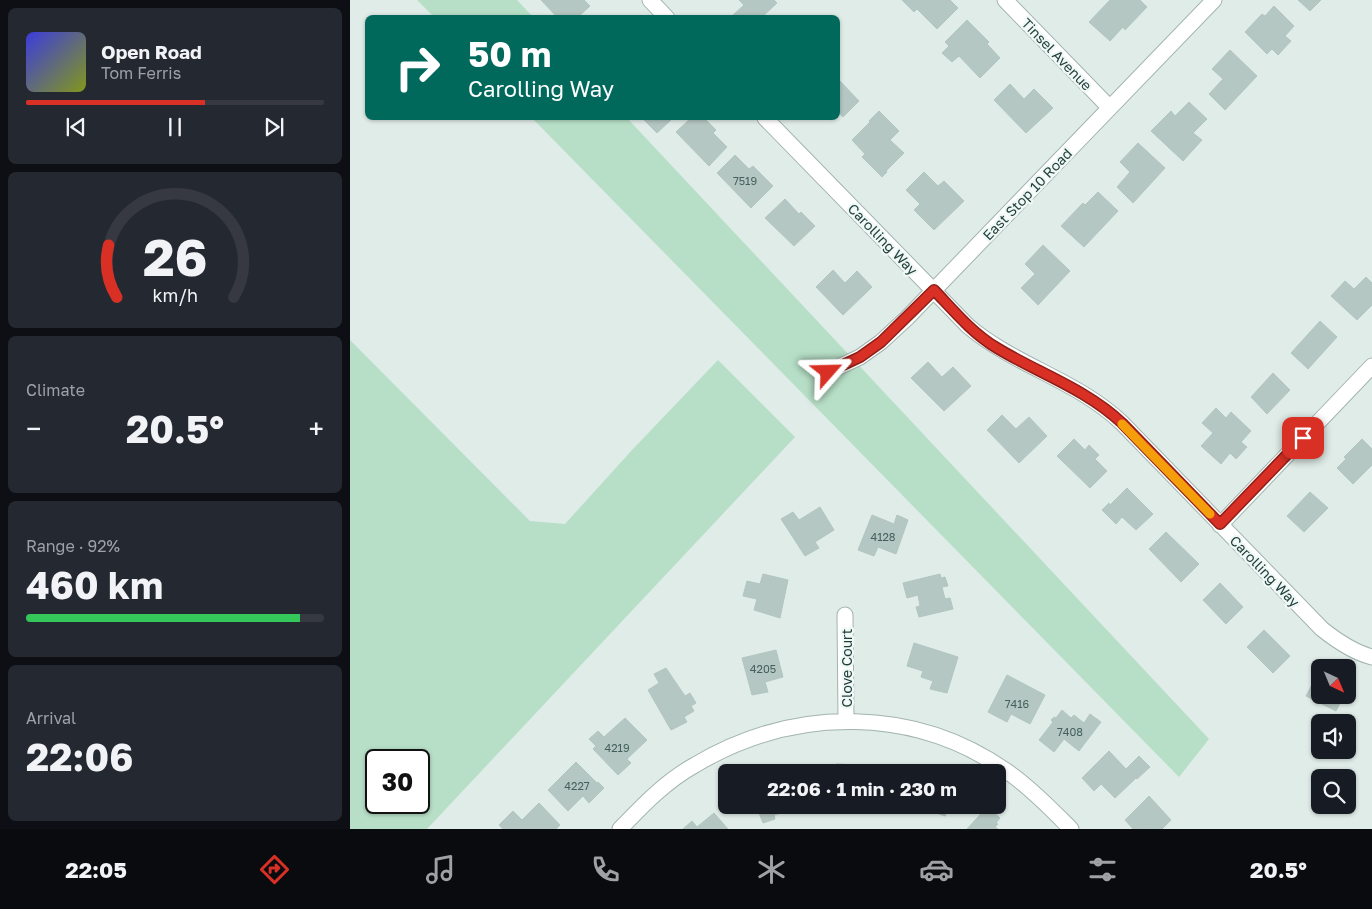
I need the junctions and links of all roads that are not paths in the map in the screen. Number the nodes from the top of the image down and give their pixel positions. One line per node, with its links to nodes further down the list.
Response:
1 (650, 0): 4 (street)
2 (1005, 0): 5 (street, Tinsel Avenue)
3 (1214, 0): 5 (street, East Stop 10 Road)
4 (665, 15)
5 (1110, 108): 7 (street, East Stop 10 Road)
6 (767, 120): 7 (street, Carolling Way)
7 (934, 290): 9 (street, East Stop 10 Road); 10 (street, Carolling Way)
8 (1372, 366): 10 (street)
9 (828, 372)
10 (1220, 524): 12 (street, Carolling Way)
11 (845, 615): 13 (street, Clove Court)
12 (1372, 657)
13 (846, 721): 14 (street); 15 (street)
14 (620, 829)
15 (1071, 829)

